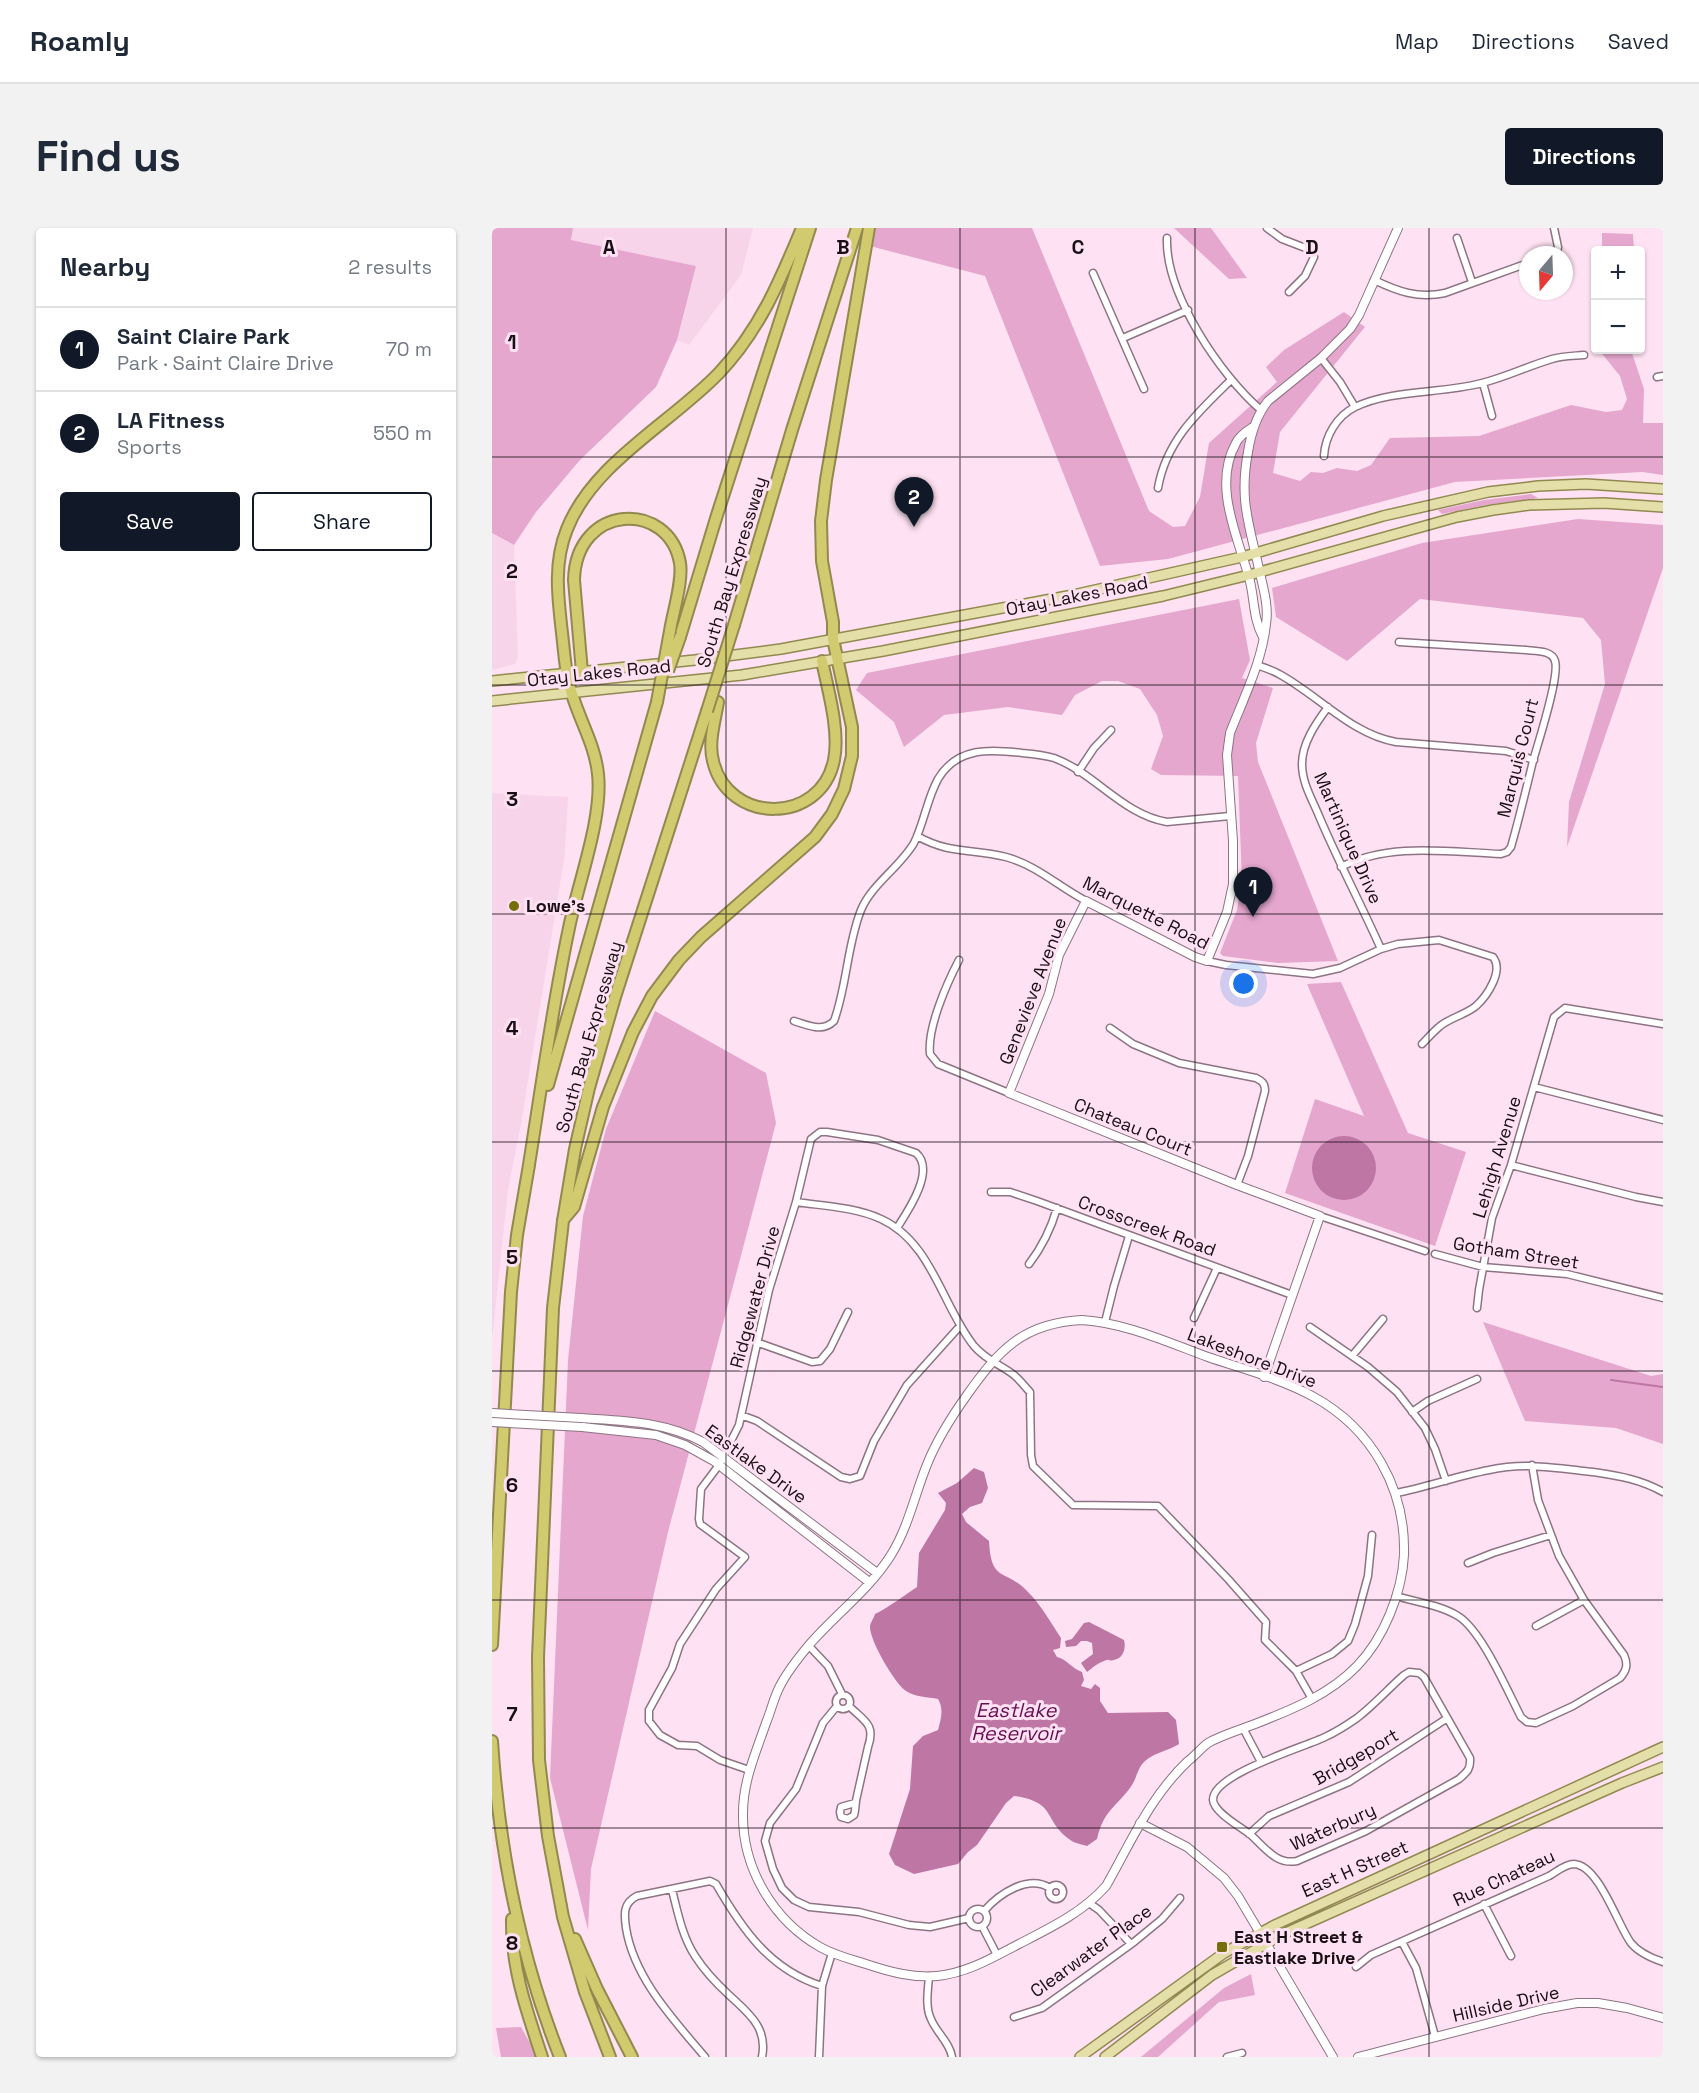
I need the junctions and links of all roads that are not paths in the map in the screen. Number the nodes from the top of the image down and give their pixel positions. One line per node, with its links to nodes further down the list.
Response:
1 (802, 228): 43 (highway)
2 (810, 228): 47 (highway, South Bay Expressway, bridge)
3 (857, 228): 36 (highway, South Bay Expressway, bridge)
4 (869, 228): 37 (highway)
5 (1267, 228): 15 (street)
6 (1398, 228): 13 (street)
7 (1554, 228): 10 (street)
8 (1167, 238): 16 (street)
9 (1457, 238): 14 (street)
10 (1558, 246)
11 (1519, 266): 14 (street)
12 (1094, 273): 17 (street)
13 (1374, 280): 14 (street); 19 (street)
14 (1472, 282)
15 (1289, 292)
16 (1188, 310): 17 (street); 20 (street)
17 (1123, 338): 22 (street)
18 (1584, 355): 21 (street)
19 (1320, 358): 23 (street); 24 (street)
20 (1231, 380): 24 (street); 28 (street)
21 (1484, 383): 23 (street); 25 (street)
22 (1144, 389)
23 (1355, 407): 27 (street)
24 (1261, 410): 26 (street)
25 (1492, 416)
26 (1254, 426): 31 (street); 32 (street)
27 (1324, 456)
28 (1158, 488)
29 (1663, 489): 31 (main road, Otay Lakes Road)
30 (1663, 507): 33 (main road, Otay Lakes Road)
31 (1255, 553): 32 (main road, Otay Lakes Road); 33 (street)
32 (1242, 557): 34 (street); 37 (main road, Otay Lakes Road)
33 (1260, 572): 34 (main road, Otay Lakes Road); 35 (street)
34 (1249, 575): 35 (street); 39 (main road, Otay Lakes Road)
35 (1263, 637): 41 (street)
36 (730, 638): 40 (highway, bridge); 74 (highway, South Bay Expressway, bridge)
37 (833, 639): 39 (highway); 42 (main road, Otay Lakes Road)
38 (1400, 642): 50 (street, Marquis Court)
39 (838, 658): 40 (main road, Otay Lakes Road); 74 (highway)
40 (822, 661): 45 (main road, Otay Lakes Road)
41 (1257, 665): 48 (street); 52 (street)
42 (582, 672): 43 (main road, Otay Lakes Road); 47 (highway, bridge)
43 (567, 674): 44 (main road, Otay Lakes Road); 45 (highway)
44 (492, 681)
45 (571, 692): 46 (main road, Otay Lakes Road); 67 (highway)
46 (492, 701)
47 (657, 702): 67 (highway, South Bay Expressway)
48 (1328, 706): 50 (street); 54 (street, Martinique Drive)
49 (1111, 730): 51 (street)
50 (1534, 760): 54 (street, Marquis Court)
51 (1078, 772): 52 (street); 53 (street)
52 (1230, 816): 58 (street)
53 (917, 836): 55 (street, Marquette Road); 59 (street)
54 (1341, 867): 56 (street, Martinique Drive)
55 (1086, 902): 58 (street, Marquette Road); 64 (street, Genevieve Avenue)
56 (1381, 949): 58 (street, Marquette Road); 62 (street, Marquette Road)
57 (959, 960): 64 (street, Chateau Court)
58 (1207, 961)
59 (794, 1021)
60 (1663, 1024): 63 (street, Lehigh Avenue)
61 (1110, 1028): 68 (street)
62 (1422, 1044)
63 (1534, 1087): 65 (street); 66 (street, Lehigh Avenue)
64 (1009, 1093): 68 (street, Chateau Court)
65 (1663, 1120)
66 (1511, 1166): 71 (street); 80 (street, Lehigh Avenue)
67 (528, 1171): 114 (highway, South Bay Expressway)
68 (1237, 1185): 73 (street, Chateau Court)
69 (991, 1192): 72 (street, Crosscreek Road)
70 (796, 1202): 75 (street); 75 (street, Ridgewater Drive); 91 (street, Ridgewater Drive)
71 (1663, 1202)
72 (1057, 1208): 76 (street, Crosscreek Road); 79 (street)
73 (1320, 1216): 77 (street, Chateau Court); 82 (street)
74 (563, 1221): 133 (highway, South Bay Expressway)
75 (897, 1228): 89 (street)
76 (1130, 1236): 81 (street, Crosscreek Road); 88 (street)
77 (1425, 1251)
78 (1435, 1254): 80 (street, Gotham Street)
79 (1029, 1264)
80 (1483, 1267): 83 (street, Gotham Street); 84 (street, Lehigh Avenue)
81 (1217, 1268): 82 (street, Crosscreek Road); 86 (street)
82 (1292, 1295): 94 (street)
83 (1663, 1298)
84 (1478, 1308)
85 (848, 1312): 91 (street)
86 (1194, 1318)
87 (1383, 1319): 92 (street)
88 (1106, 1322): 93 (street, Lakeshore Drive); 94 (street, Lakeshore Drive)
89 (960, 1326): 93 (street); 98 (street)
90 (1310, 1327): 92 (street)
91 (756, 1342): 98 (street, Ridgewater Drive)
92 (1352, 1356): 96 (street)
93 (990, 1362): 109 (street, Lakeshore Drive); 116 (street)
94 (1264, 1377): 105 (street, Lakeshore Drive)
95 (1477, 1379): 96 (street)
96 (1412, 1412): 103 (street)
97 (492, 1413): 100 (street, Eastlake Drive, bridge)
98 (741, 1415): 100 (street, Ridgewater Drive)
99 (492, 1422): 101 (street, Eastlake Drive, bridge)
100 (724, 1456): 101 (street, Ridgewater Drive); 109 (street, Eastlake Drive)
101 (719, 1465): 110 (street, Eastlake Drive); 127 (street, Ridgewater Drive)
102 (1532, 1466): 103 (street); 104 (street); 107 (street)
103 (1446, 1481): 105 (street)
104 (1663, 1492)
105 (1396, 1493): 111 (street, Lakeshore Drive)
106 (1372, 1535): 116 (street)
107 (1551, 1535): 108 (street); 112 (street)
108 (1468, 1563)
109 (877, 1574): 110 (street, Lakeshore Drive)
110 (869, 1582): 115 (street, Lakeshore Drive)
111 (1396, 1596): 112 (street); 118 (street, Lakeshore Drive)
112 (1584, 1600): 113 (street)
113 (1536, 1626)
114 (492, 1646)
115 (809, 1646): 117 (street); 127 (street, Lakeshore Drive)
116 (1296, 1671): 118 (street)
117 (842, 1694): 119 (street); 120 (street)
118 (1312, 1699): 122 (street, Lakeshore Drive)
119 (837, 1706): 120 (street); 139 (street)
120 (849, 1706): 128 (street)
121 (1446, 1719): 125 (street, Waterbury); 130 (street, Bridgeport); 130 (street, Waterbury)
122 (1243, 1728): 125 (street); 129 (street, Lakeshore Drive)
123 (492, 1741): 135 (highway)
124 (1663, 1747): 141 (main road, East H Street)
125 (1261, 1762): 130 (street, Waterbury)
126 (1663, 1767): 144 (main road, East H Street)
127 (749, 1770): 145 (street, Lakeshore Drive)
128 (855, 1803)
129 (1140, 1823): 136 (street, Lakeshore Drive); 141 (street)
130 (1249, 1834)
131 (1050, 1888): 138 (street)
132 (672, 1890): 151 (street); 160 (street); 161 (street)
133 (558, 1891): 158 (highway, South Bay Expressway); 159 (highway)
134 (1180, 1898): 143 (street, Clearwater Place)
135 (513, 1900): 156 (highway); 157 (highway)
136 (1089, 1903): 143 (street); 146 (street, Lakeshore Drive)
137 (1484, 1904): 142 (street, Rue Chateau); 147 (street); 148 (street, Rue Chateau)
138 (984, 1911): 139 (street); 140 (street)
139 (969, 1918): 140 (street)
140 (982, 1926): 146 (street)
141 (1260, 1933): 144 (street); 164 (main road, East H Street)
142 (1402, 1942): 149 (street, Rue Chateau); 154 (street)
143 (1131, 1944): 152 (street, Clearwater Place)
144 (1267, 1944): 165 (main road, East H Street); 167 (street)
145 (832, 1953): 150 (street, Lakeshore Drive); 151 (street)
146 (998, 1955): 150 (street, Lakeshore Drive)
147 (1511, 1956)
148 (1663, 1962)
149 (1356, 1967)
150 (929, 1976): 163 (street)
151 (822, 1986): 162 (street)
152 (1014, 2017)
153 (1663, 2018): 154 (street, Hillside Drive)
154 (1435, 2036): 168 (street, Hillside Drive)
155 (1242, 2053): 166 (street)
156 (542, 2057)
157 (560, 2057)
158 (609, 2057)
159 (632, 2057)
160 (705, 2057)
161 (762, 2057)
162 (819, 2057)
163 (952, 2057)
164 (1080, 2057)
165 (1105, 2057)
166 (1227, 2057)
167 (1333, 2057)
168 (1358, 2057)

